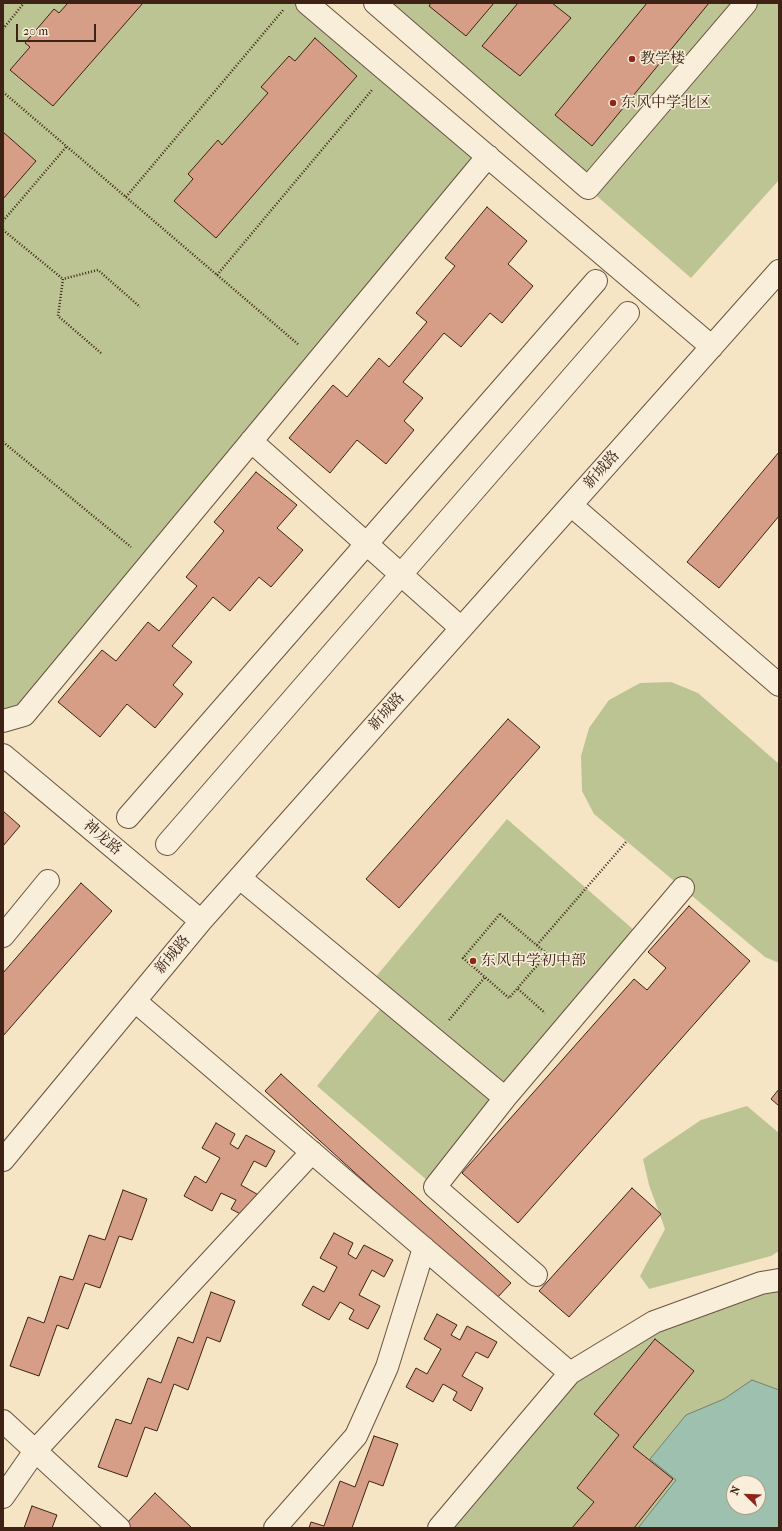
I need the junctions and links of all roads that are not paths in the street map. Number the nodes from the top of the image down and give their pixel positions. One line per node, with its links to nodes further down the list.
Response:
1 (307, 3): 4 (street)
2 (375, 3): 3 (street)
3 (746, 3)
4 (488, 156): 8 (street); 9 (street)
5 (779, 271): 8 (street, 新城路)
6 (596, 281): 11 (street)
7 (628, 313): 12 (street)
8 (712, 346): 10 (street, 新城路)
9 (251, 441): 11 (street); 15 (street)
10 (571, 505): 13 (street, 新城路); 14 (street)
11 (366, 544): 12 (street); 17 (street)
12 (401, 574): 13 (street); 18 (street)
13 (461, 628): 19 (street, 新城路)
14 (779, 685)
15 (3, 721)
16 (3, 755): 22 (street, 神龙路)
17 (128, 816)
18 (167, 844)
19 (240, 878): 22 (street, 新城路); 25 (street)
20 (48, 880): 23 (street)
21 (683, 888): 25 (street)
22 (201, 921): 24 (street, 新城路)
23 (3, 936)
24 (135, 1000): 26 (street); 27 (street, 新城路)
25 (505, 1098): 29 (street)
26 (312, 1152): 28 (street); 33 (street)
27 (3, 1160)
28 (424, 1248): 31 (street); 36 (street)
29 (536, 1275)
30 (779, 1280): 31 (street)
31 (570, 1372): 37 (street)
32 (3, 1421): 33 (street)
33 (35, 1451): 34 (street); 35 (street)
34 (3, 1497)
35 (119, 1528)
36 (275, 1528)
37 (439, 1528)

